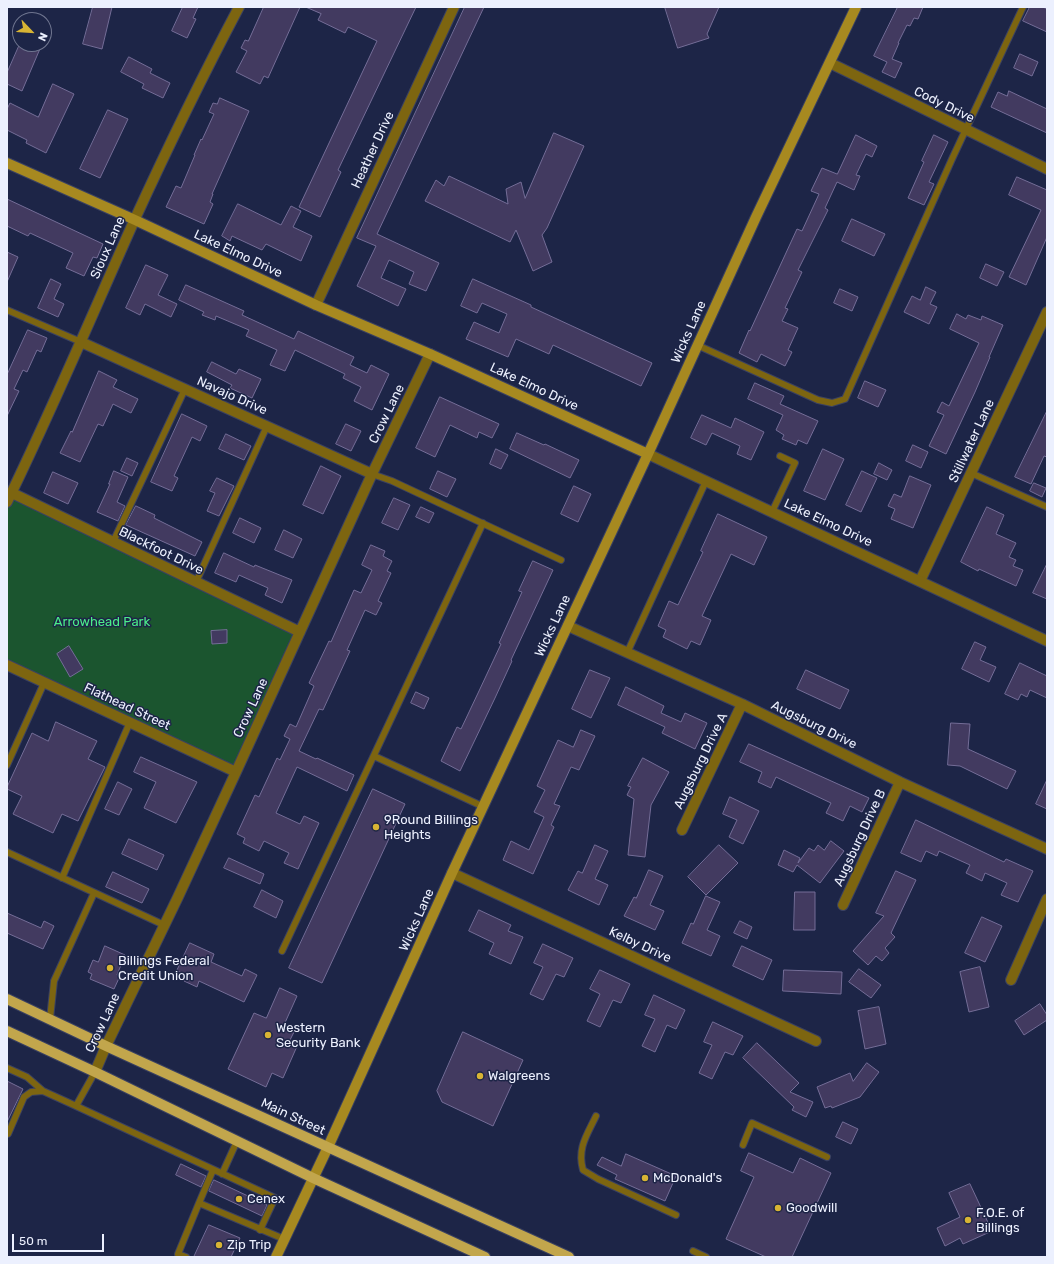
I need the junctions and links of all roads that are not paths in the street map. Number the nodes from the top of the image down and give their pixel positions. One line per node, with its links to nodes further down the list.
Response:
1 (239, 7): 9 (street, Sioux Lane)
2 (454, 7): 10 (street, Heather Drive)
3 (856, 7): 5 (main road, Wicks Lane)
4 (1023, 7): 6 (lane)
5 (830, 63): 6 (street, Cody Drive); 14 (main road, Wicks Lane)
6 (966, 130): 8 (street, Cody Drive); 14 (lane)
7 (7, 162): 9 (main road, Lake Elmo Drive)
8 (1047, 169)
9 (135, 220): 10 (main road, Lake Elmo Drive); 13 (street, Sioux Lane)
10 (316, 305): 15 (main road, Lake Elmo Drive)
11 (7, 310): 13 (lane)
12 (1047, 312): 20 (street, Stillwater Lane)
13 (81, 342): 16 (street, Navajo Drive); 23 (street, Sioux Lane)
14 (697, 345): 18 (main road, Wicks Lane)
15 (430, 354): 18 (main road, Lake Elmo Drive); 21 (street, Crow Lane)
16 (185, 389): 17 (street, Navajo Drive); 28 (lane)
17 (268, 426): 21 (street, Navajo Drive); 31 (lane)
18 (648, 454): 22 (street, Lake Elmo Drive); 32 (main road, Wicks Lane)
19 (780, 456): 26 (lane)
20 (971, 473): 25 (lane); 30 (street, Stillwater Lane)
21 (372, 474): 27 (lane); 33 (street, Crow Lane)
22 (706, 481): 26 (street, Lake Elmo Drive); 35 (lane)
23 (12, 493): 24 (street, Sioux Lane); 28 (street, Blackfoot Drive)
24 (7, 502)
25 (1047, 507)
26 (772, 512): 30 (street, Lake Elmo Drive)
27 (483, 524): 29 (lane); 40 (lane)
28 (113, 542): 31 (street, Blackfoot Drive)
29 (562, 560)
30 (920, 580): 34 (street, Lake Elmo Drive)
31 (196, 582): 33 (street, Blackfoot Drive)
32 (568, 626): 35 (street, Augsburg Drive); 44 (main road, Wicks Lane)
33 (300, 632): 42 (street, Crow Lane)
34 (1047, 641)
35 (627, 653): 38 (street, Augsburg Drive)
36 (7, 665): 37 (street, Flathead Street)
37 (44, 683): 39 (street, Flathead Street); 41 (lane)
38 (742, 704): 43 (street, Augsburg Drive); 45 (street, Augsburg Drive A)
39 (130, 722): 42 (street, Flathead Street); 49 (lane)
40 (374, 756): 44 (lane); 54 (lane)
41 (7, 765)
42 (236, 772): 53 (street, Crow Lane)
43 (900, 782): 46 (street, Augsburg Drive); 52 (street, Augsburg Drive B)
44 (484, 807): 48 (main road, Wicks Lane)
45 (682, 830)
46 (1047, 849)
47 (7, 852): 49 (lane)
48 (452, 873): 59 (street, Kelby Drive); 69 (main road, Wicks Lane)
49 (62, 878): 50 (lane)
50 (94, 893): 53 (lane); 57 (lane)
51 (1047, 899): 55 (street)
52 (843, 905)
53 (164, 925): 60 (street, Crow Lane)
54 (282, 951)
55 (1011, 980)
56 (7, 999): 57 (main road, Main Street)
57 (50, 1019): 60 (main road, Main Street)
58 (7, 1031): 62 (main road)
59 (816, 1040)
60 (106, 1046): 62 (street, Crow Lane); 69 (main road, Main Street)
61 (7, 1068): 63 (lane)
62 (95, 1072): 64 (lane); 67 (main road)
63 (43, 1091): 64 (lane); 66 (lane)
64 (76, 1106): 71 (lane)
65 (596, 1116): 75 (lane)
66 (7, 1134)
67 (237, 1141): 72 (lane); 73 (main road)
68 (743, 1144): 70 (lane)
69 (328, 1147): 73 (main road, Wicks Lane); 82 (main road, Main Street)
70 (827, 1157)
71 (213, 1170): 72 (lane); 74 (lane)
72 (222, 1174): 76 (lane)
73 (313, 1178): 77 (main road, Wicks Lane); 81 (main road)
74 (199, 1203): 76 (lane); 79 (lane)
75 (676, 1215)
76 (260, 1230): 77 (lane)
77 (284, 1239): 80 (main road, Wicks Lane)
78 (693, 1251): 83 (lane)
79 (186, 1257)
80 (276, 1257)
81 (485, 1257)
82 (569, 1257)
83 (706, 1257)

